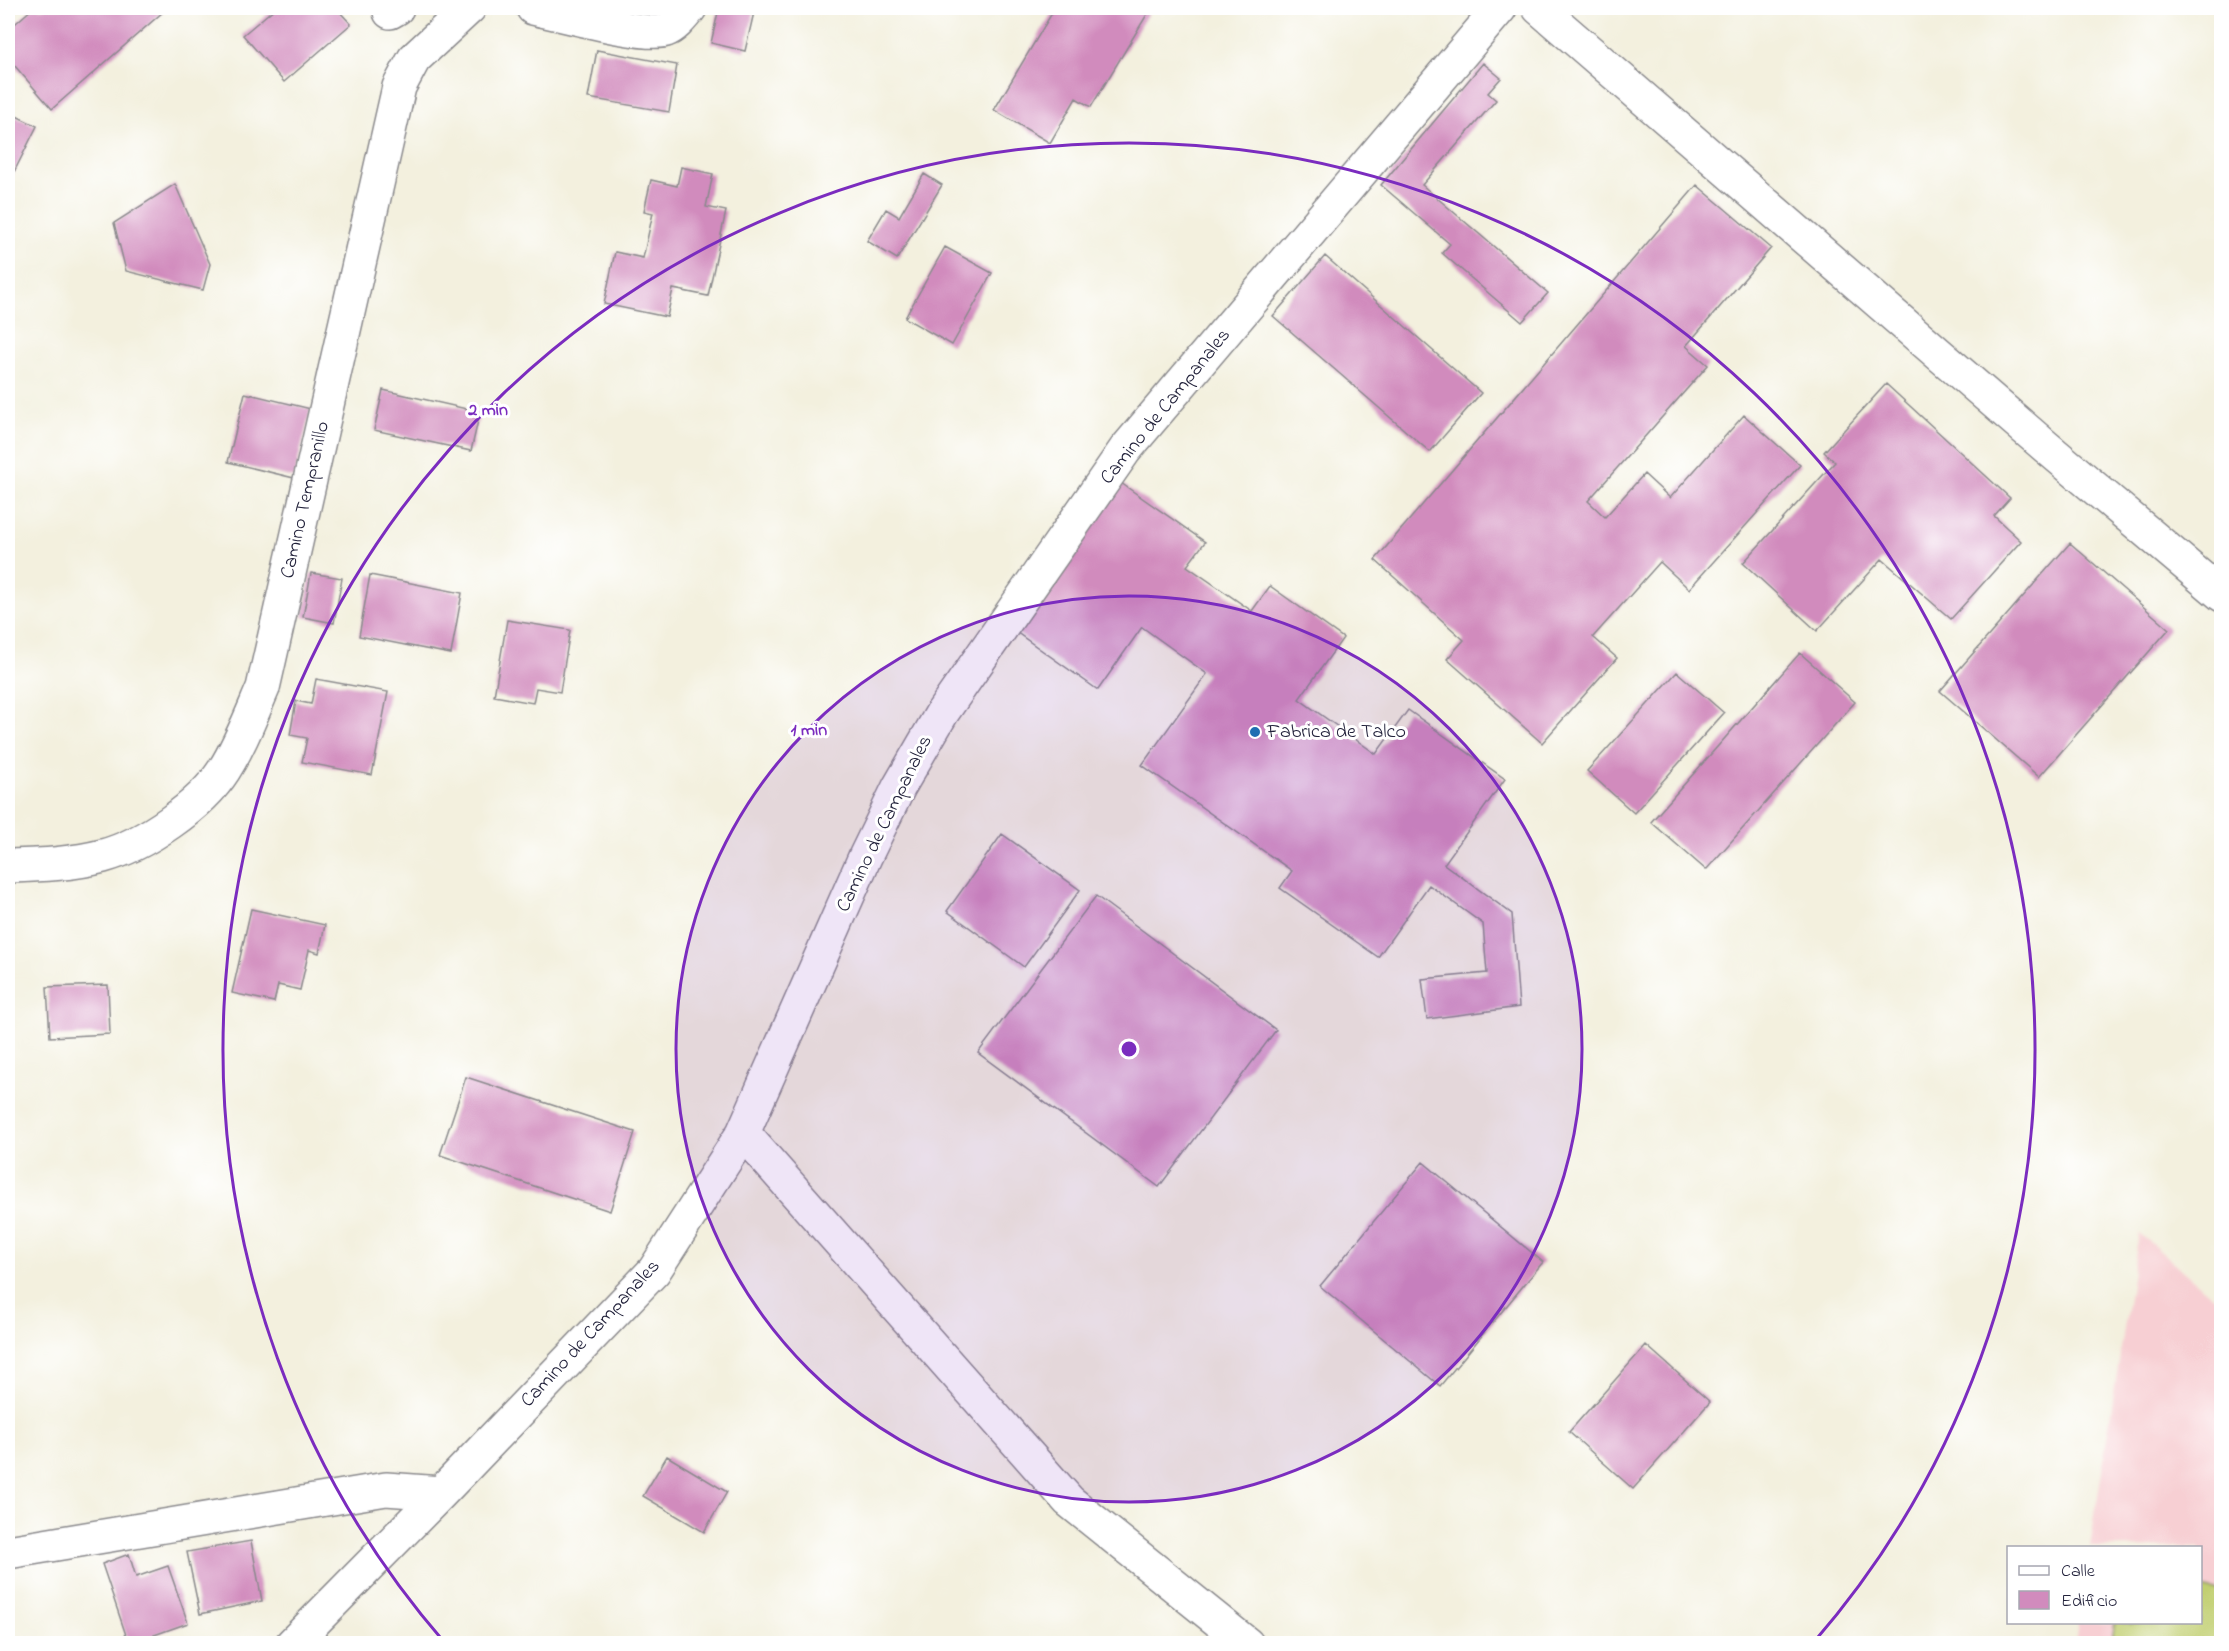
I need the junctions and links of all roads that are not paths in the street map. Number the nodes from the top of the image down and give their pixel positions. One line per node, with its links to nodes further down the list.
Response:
1 (470, 8): 7 (street, Camino Tempranillo)
2 (533, 8): 3 (street)
3 (690, 8)
4 (1500, 8): 8 (street, Camino de Campanales)
5 (1539, 8): 6 (street)
6 (2222, 595)
7 (8, 867)
8 (743, 1133): 9 (street, Camino de Campanales); 12 (street)
9 (441, 1493): 10 (street); 11 (street, Camino de Campanales)
10 (8, 1552)
11 (292, 1644)
12 (1247, 1644)

